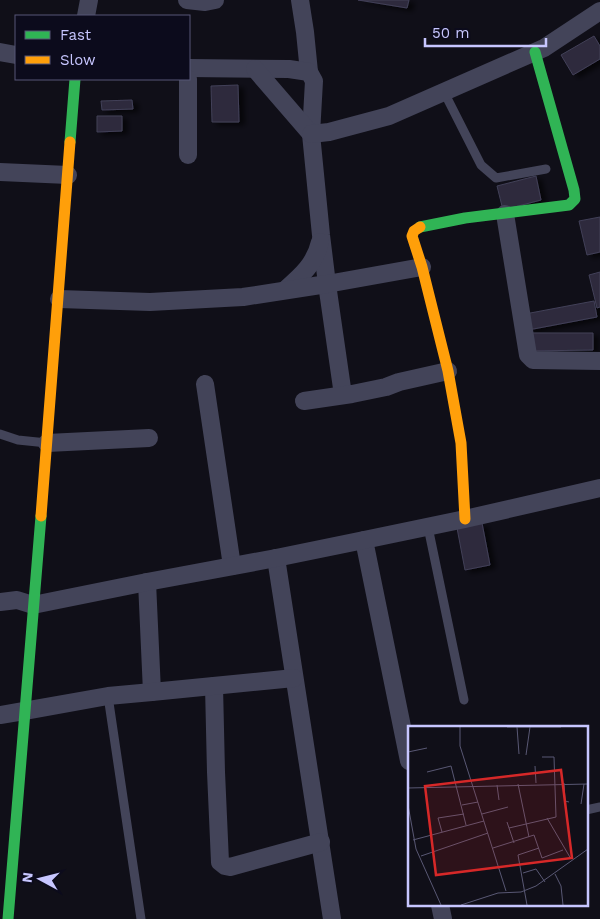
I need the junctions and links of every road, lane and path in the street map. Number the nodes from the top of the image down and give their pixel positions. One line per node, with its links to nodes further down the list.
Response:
1 (89, 0): 6 (street)
2 (187, 0): 3 (street)
3 (215, 0)
4 (300, 0): 12 (street)
5 (600, 11): 8 (street)
6 (86, 15)
7 (0, 52): 9 (street)
8 (534, 52): 15 (street); 21 (street)
9 (15, 55)
10 (190, 68): 11 (street)
11 (255, 68): 12 (street); 16 (street)
12 (309, 72): 16 (street)
13 (75, 80): 20 (street)
14 (188, 80): 17 (street)
15 (444, 92): 16 (street); 18 (lane)
16 (311, 134): 22 (street)
17 (188, 155)
18 (546, 169)
19 (0, 172): 20 (street)
20 (68, 175): 26 (street)
21 (505, 214): 23 (street); 27 (street)
22 (321, 235): 24 (street); 25 (street)
23 (422, 267): 24 (street); 28 (street)
24 (327, 284): 25 (street); 30 (street)
25 (284, 291): 26 (street)
26 (59, 299): 34 (street)
27 (600, 361)
28 (448, 371): 30 (street); 36 (street)
29 (204, 384): 40 (street)
30 (343, 395): 31 (street)
31 (304, 401)
32 (0, 434): 34 (lane)
33 (149, 438): 34 (street)
34 (47, 443): 43 (street)
35 (600, 488): 36 (street)
36 (465, 519): 37 (street)
37 (428, 527): 38 (street); 48 (lane)
38 (364, 540): 39 (street); 51 (street)
39 (276, 558): 40 (street); 44 (street)
40 (232, 566): 41 (street)
41 (147, 582): 43 (street); 46 (street)
42 (0, 602): 43 (street)
43 (33, 605): 49 (street)
44 (294, 678): 45 (street); 52 (street)
45 (214, 686): 46 (street); 52 (street)
46 (152, 692): 47 (street)
47 (108, 696): 49 (street); 55 (lane)
48 (464, 700)
49 (24, 712): 50 (street); 54 (street)
50 (0, 715)
51 (408, 756)
52 (320, 842): 56 (street)
53 (440, 906): 57 (street)
54 (8, 919)
55 (141, 919)
56 (332, 919)
57 (443, 919)

